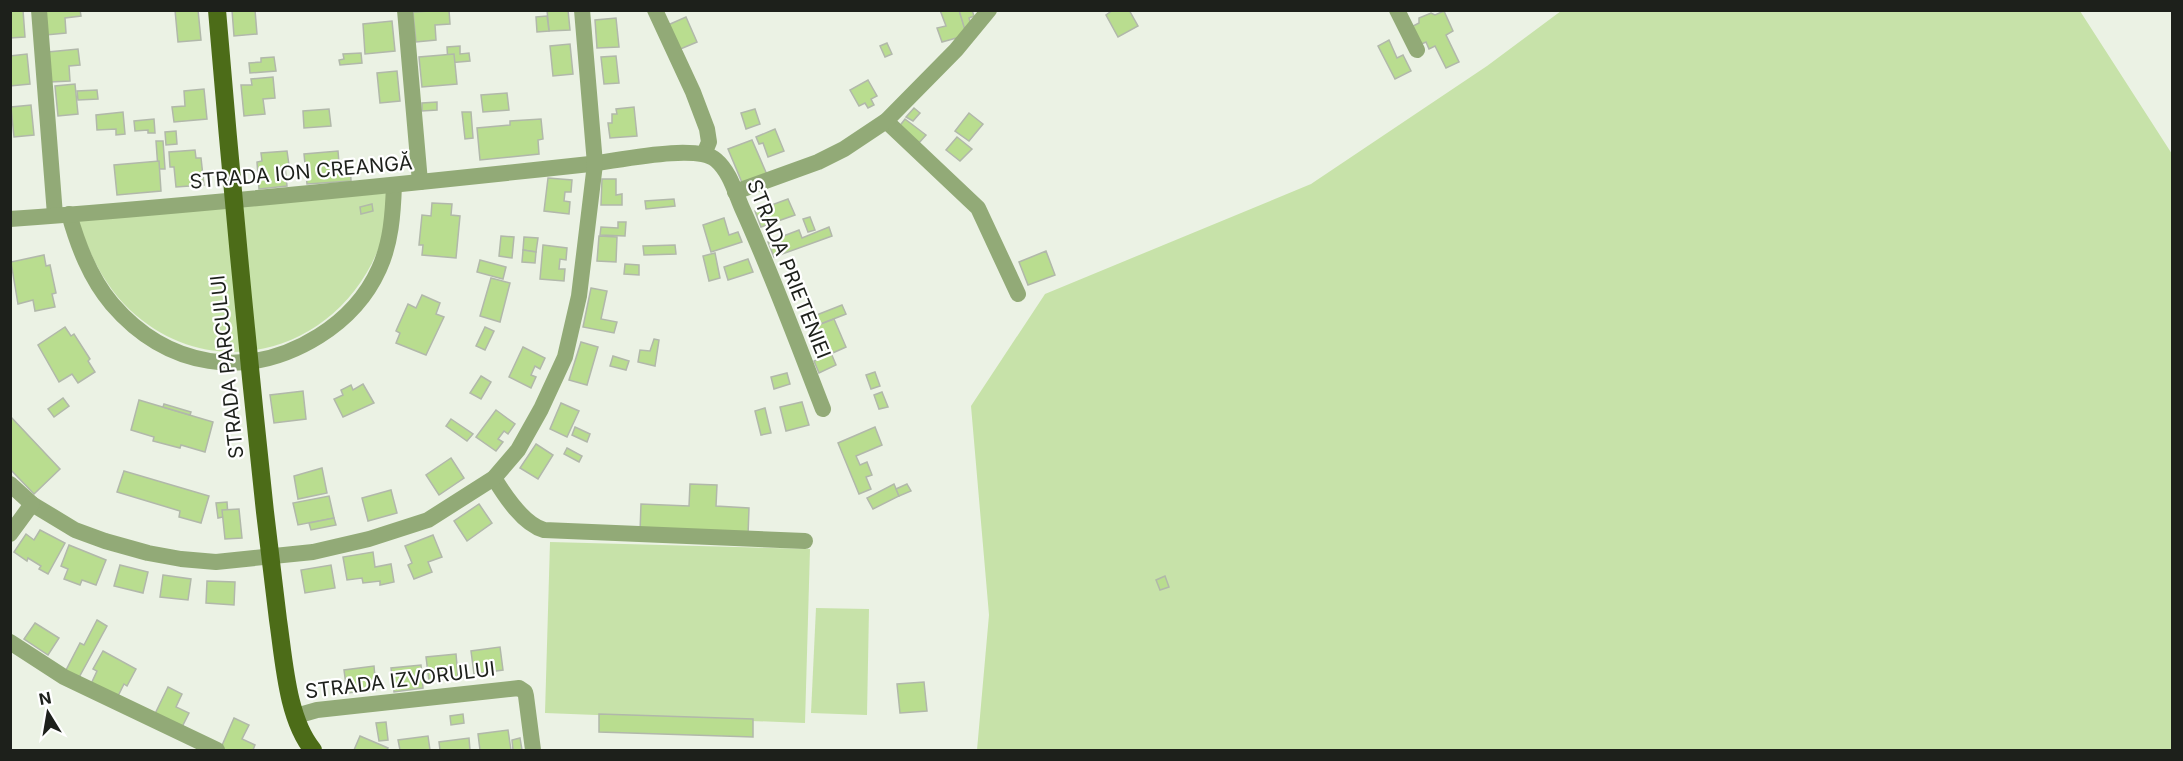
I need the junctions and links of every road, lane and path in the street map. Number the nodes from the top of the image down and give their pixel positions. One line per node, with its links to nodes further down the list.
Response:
1 (39, 10): 16 (street)
2 (217, 10): 15 (main road, STRADA PARCULUI)
3 (405, 10): 12 (street)
4 (582, 10): 11 (street)
5 (655, 10): 10 (street)
6 (989, 10): 9 (street)
7 (1396, 10): 8 (street)
8 (1417, 50)
9 (886, 121): 14 (street); 18 (street)
10 (704, 154): 11 (street); 14 (street, STRADA PRIETENIEI)
11 (595, 164): 12 (street, STRADA ION CREANGĂ); 21 (street)
12 (420, 182): 13 (street, STRADA ION CREANGĂ)
13 (394, 185): 15 (street, STRADA ION CREANGĂ); 19 (street)
14 (735, 192): 20 (street, STRADA PRIETENIEI)
15 (234, 200): 16 (street, STRADA ION CREANGĂ); 19 (main road, STRADA PARCULUI)
16 (62, 215): 17 (street, STRADA ION CREANGĂ); 19 (street)
17 (10, 219)
18 (1018, 294)
19 (249, 363): 26 (main road, STRADA PARCULUI)
20 (823, 409)
21 (494, 478): 25 (street); 26 (street)
22 (10, 484): 23 (street)
23 (32, 504): 24 (street); 26 (street)
24 (10, 534)
25 (805, 541)
26 (270, 557): 28 (main road, STRADA PARCULUI)
27 (10, 642): 29 (street)
28 (296, 716): 30 (main road, STRADA IZVORULUI); 31 (street, STRADA IZVORULUI)
29 (216, 750)
30 (313, 750)
31 (533, 750)

